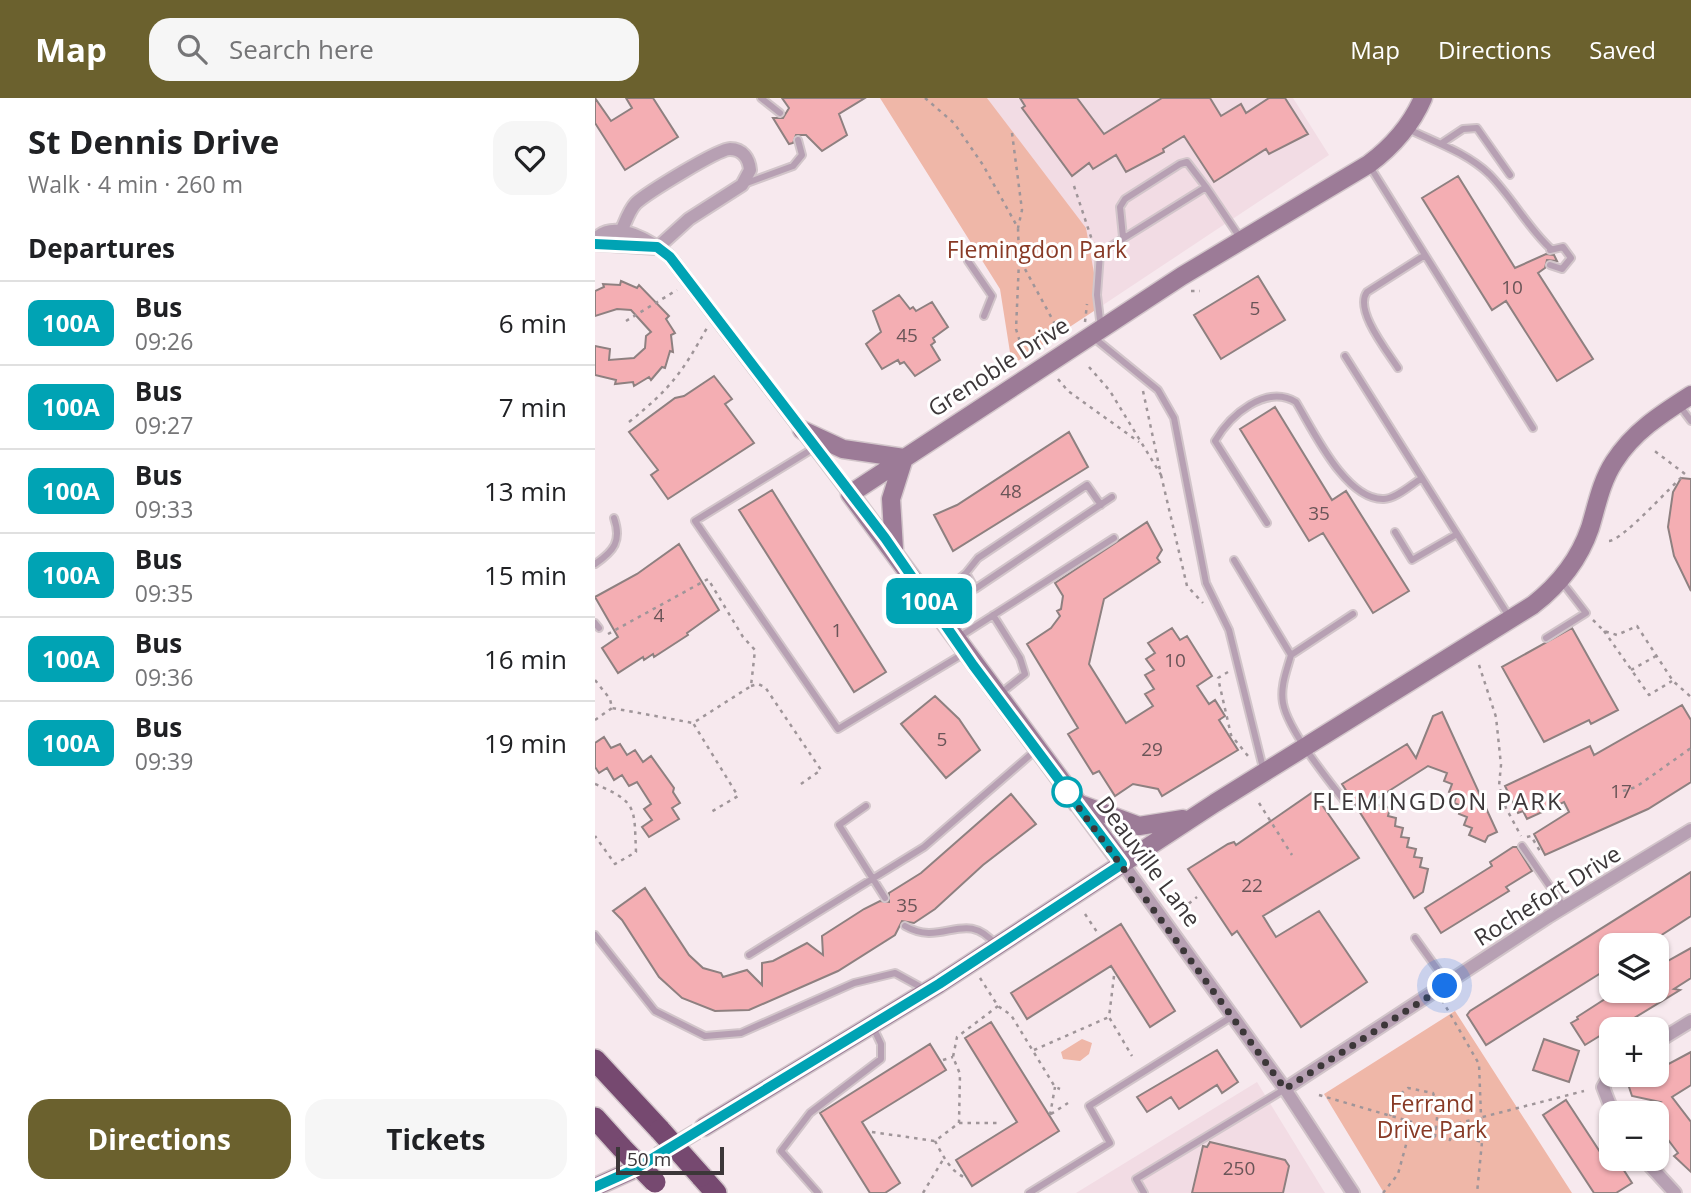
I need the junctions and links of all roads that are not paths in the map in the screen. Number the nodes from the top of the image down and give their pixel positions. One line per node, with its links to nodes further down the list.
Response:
1 (761, 98): 3 (lane)
2 (1423, 98): 4 (street, Grenoble Drive)
3 (780, 113)
4 (1406, 128): 6 (lane); 7 (street, Grenoble Drive)
5 (798, 140): 9 (lane)
6 (1442, 143): 8 (lane); 18 (lane)
7 (1369, 164): 13 (street, Grenoble Drive); 16 (lane)
8 (1510, 175)
9 (742, 185): 11 (street); 15 (street)
10 (1206, 187): 12 (lane); 12 (lane); 13 (lane)
11 (621, 232): 14 (street); 15 (street)
12 (1123, 237): 20 (lane)
13 (1241, 240): 20 (street, Grenoble Drive)
14 (595, 242): 15 (street)
15 (657, 247): 26 (street)
16 (1425, 255): 22 (lane); 25 (lane)
17 (968, 261): 19 (lane)
18 (1550, 265)
19 (984, 316)
20 (1091, 335): 28 (street, Grenoble Drive); 53 (lane)
21 (1345, 356): 29 (lane)
22 (1398, 368)
23 (1685, 399): 24 (lane); 42 (street)
24 (1691, 421)
25 (1533, 428)
26 (802, 430): 27 (street); 28 (street)
27 (815, 447): 30 (street); 48 (lane)
28 (904, 458): 30 (street, Grenoble Drive); 38 (street)
29 (1422, 478): 34 (lane); 36 (lane)
30 (850, 494): 38 (street, Deauville Lane)
31 (1112, 497): 32 (lane)
32 (1101, 505): 41 (lane); 41 (lane)
33 (614, 518): 40 (lane)
34 (1267, 523)
35 (1395, 531): 36 (lane)
36 (1457, 534): 46 (lane)
37 (1114, 538): 45 (lane)
38 (894, 552): 43 (street, Deauville Lane)
39 (1234, 560): 49 (lane)
40 (595, 564)
41 (966, 573): 43 (lane)
42 (1560, 580): 46 (street); 47 (lane)
43 (930, 603): 48 (street, Deauville Lane)
44 (1353, 614): 49 (lane)
45 (993, 615): 48 (lane); 50 (lane)
46 (1511, 619): 51 (street)
47 (1546, 638)
48 (960, 646): 50 (street, Deauville Lane)
49 (1291, 655): 51 (lane)
50 (996, 696): 52 (street, Deauville Lane)
51 (1307, 746): 53 (street); 57 (lane)
52 (1036, 750): 54 (street, Deauville Lane); 61 (lane)
53 (1258, 767): 55 (street)
54 (1075, 803): 55 (street); 60 (street, Deauville Lane)
55 (1215, 803): 60 (street)
56 (866, 806): 61 (lane)
57 (1350, 808)
58 (1691, 830): 63 (street, Rochefort Drive)
59 (1522, 846): 63 (lane)
60 (1122, 864): 67 (street); 71 (street, Deauville Lane)
61 (873, 879): 62 (lane); 68 (lane)
62 (885, 898)
63 (1564, 907): 69 (street, Rochefort Drive)
64 (905, 926): 67 (lane)
65 (595, 935): 70 (lane)
66 (1415, 938): 69 (lane)
67 (997, 946): 70 (street)
68 (749, 955)
69 (1440, 988): 76 (street, Rochefort Drive)
70 (928, 991): 73 (street)
71 (1233, 1016): 76 (street, Deauville Lane); 85 (lane)
72 (1691, 1021): 74 (street)
73 (872, 1025): 78 (street); 84 (lane)
74 (1669, 1035)
75 (595, 1060): 83 (highway, bridge)
76 (1285, 1089): 86 (lane); 87 (street, Deauville Lane)
77 (595, 1118): 81 (highway, bridge)
78 (704, 1127)
79 (1655, 1171): 88 (street)
80 (595, 1187): 82 (street)
81 (659, 1188)
82 (615, 1193)
83 (716, 1193)
84 (818, 1193)
85 (1029, 1193)
86 (1145, 1193)
87 (1353, 1193)
88 (1675, 1193)

